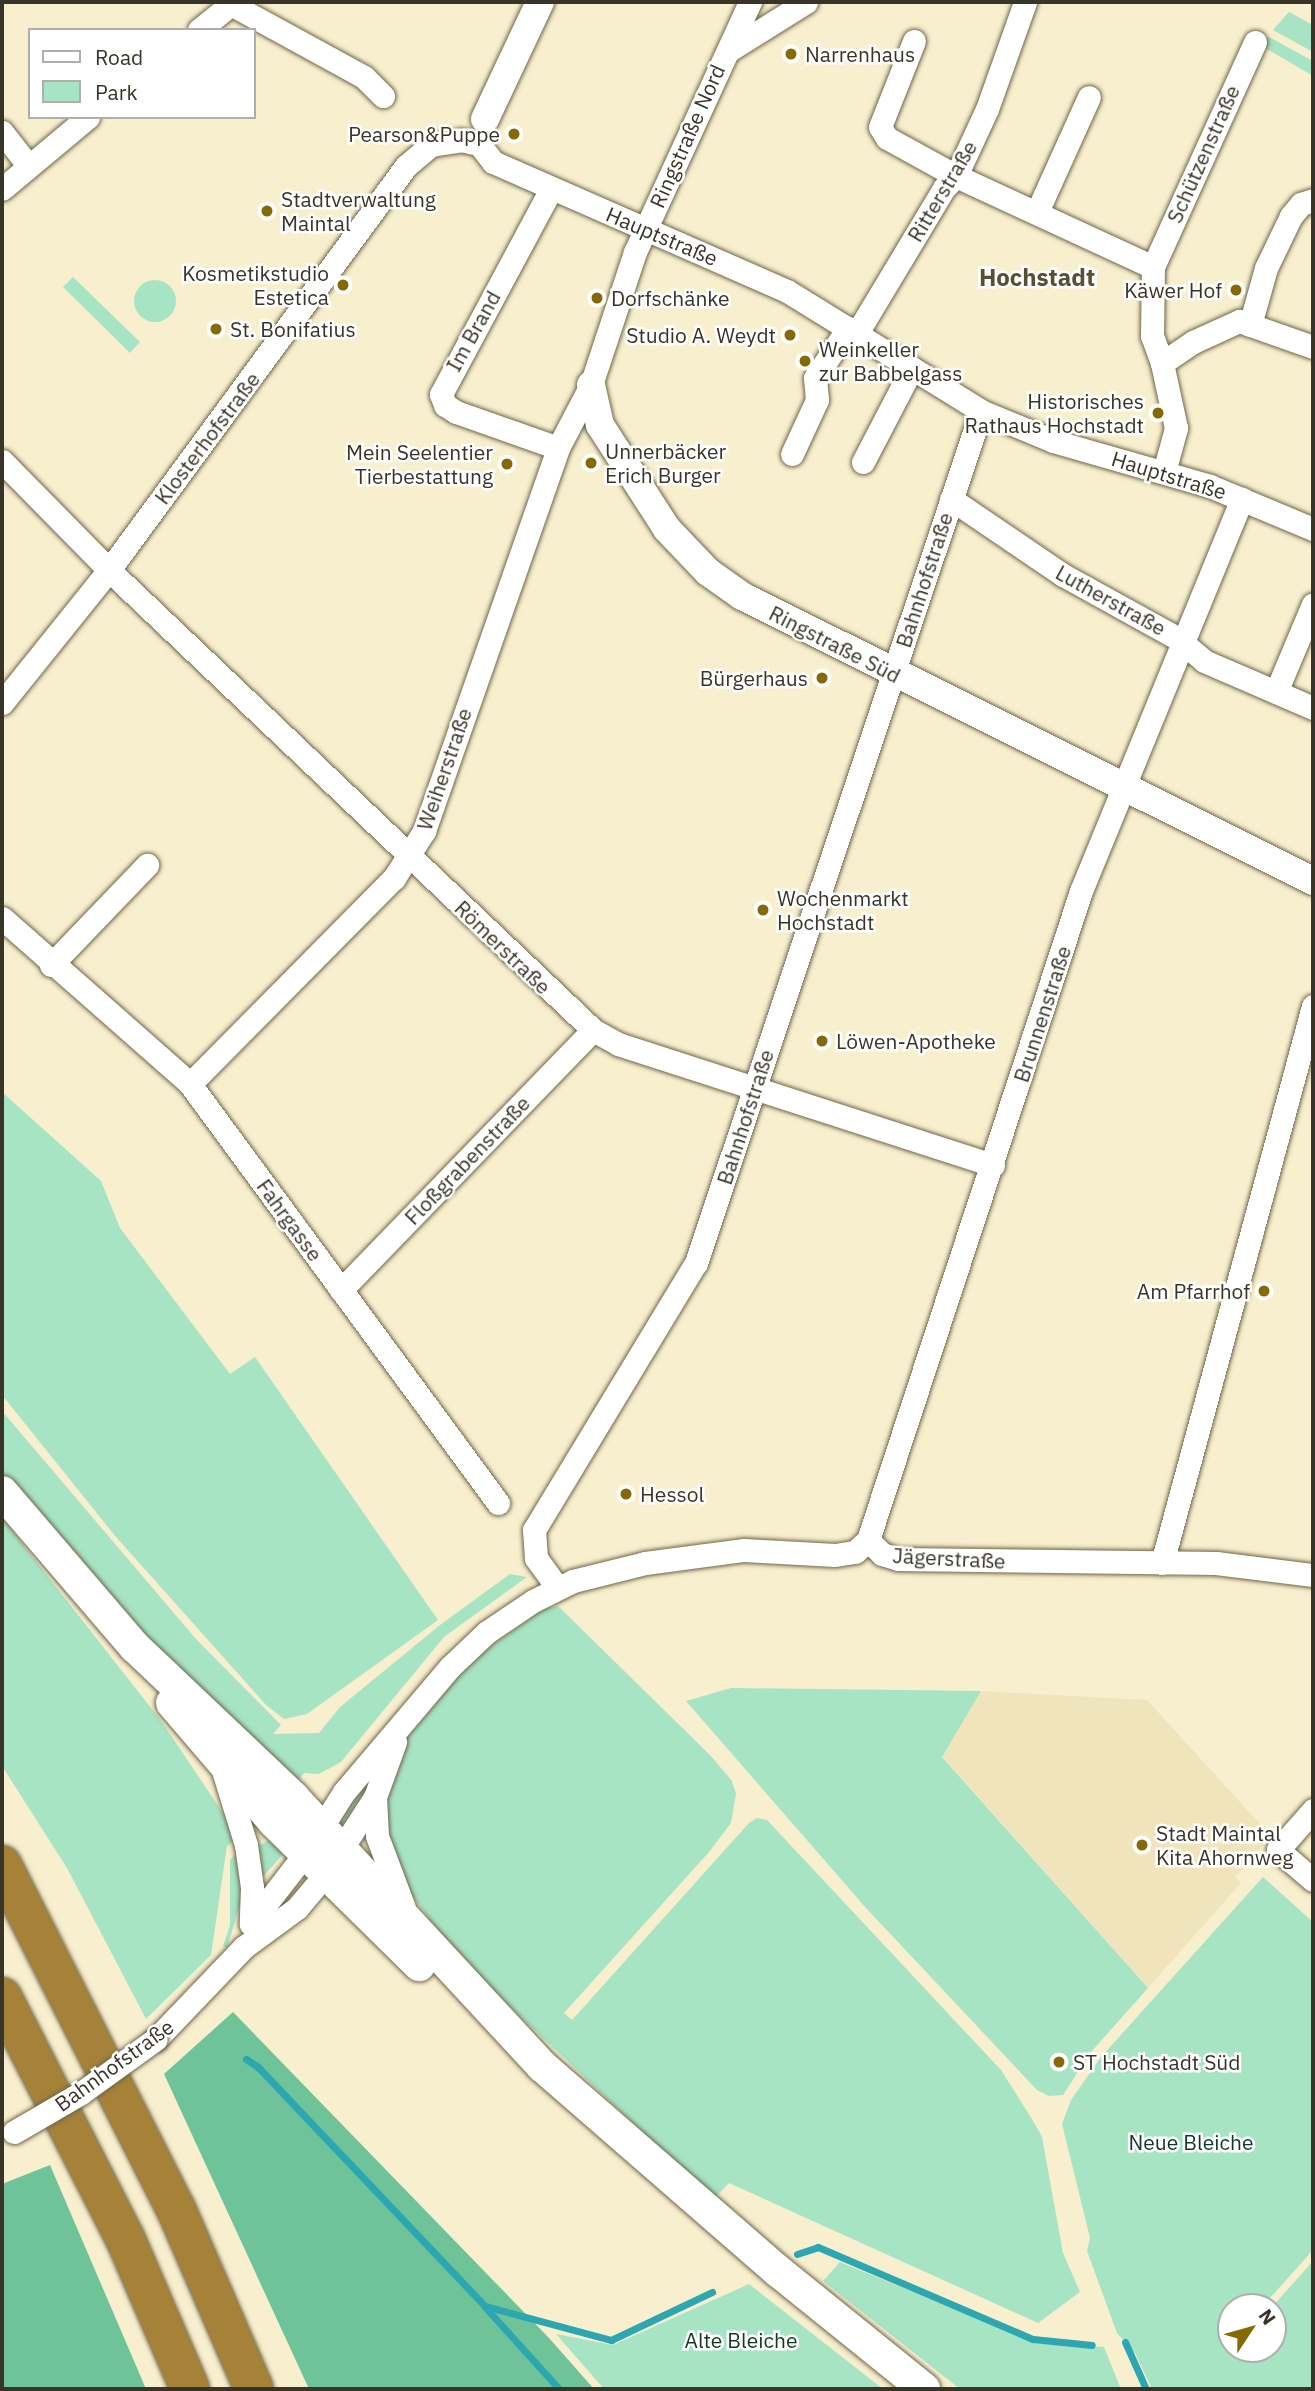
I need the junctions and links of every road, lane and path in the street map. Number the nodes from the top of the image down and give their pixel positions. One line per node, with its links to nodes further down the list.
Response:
1 (540, 2): 13 (street)
2 (750, 2): 9 (street)
3 (806, 2): 9 (street, Ringstraße Nord)
4 (1025, 2): 16 (street, Ritterstraße)
5 (228, 4): 6 (street); 10 (street)
6 (201, 28)
7 (914, 41): 16 (street)
8 (1255, 42): 22 (street, Schützenstraße)
9 (725, 53): 21 (street, Ringstraße Nord)
10 (383, 96)
11 (1088, 97): 20 (street)
12 (86, 119): 15 (street)
13 (482, 131): 18 (street, Hauptstraße); 38 (street, Klosterhofstraße)
14 (2, 132): 15 (street)
15 (28, 165): 17 (street)
16 (956, 176): 20 (street); 24 (street, Ritterstraße)
17 (2, 189)
18 (551, 189): 21 (street, Hauptstraße); 30 (street, Im Brand)
19 (1313, 200): 23 (street)
20 (1037, 212): 22 (street)
21 (645, 231): 24 (street, Hauptstraße); 28 (street)
22 (1153, 267): 26 (street)
23 (1251, 325): 25 (street); 26 (street)
24 (852, 330): 27 (street, Hauptstraße); 31 (street)
25 (1313, 347)
26 (1163, 363): 34 (street)
27 (912, 368): 29 (street, Hauptstraße); 33 (street)
28 (591, 385): 30 (street, Weiherstraße); 41 (street, Ringstraße Süd)
29 (981, 411): 34 (street, Hauptstraße); 35 (street, Bahnhofstraße)
30 (558, 448): 46 (street, Weiherstraße)
31 (792, 454)
32 (2, 461): 38 (street, Römerstraße)
33 (863, 462)
34 (1164, 472): 36 (street, Hauptstraße)
35 (951, 499): 40 (street, Lutherstraße); 41 (street, Bahnhofstraße)
36 (1242, 499): 37 (street, Hauptstraße); 40 (street, Brunnenstraße)
37 (1313, 529)
38 (109, 570): 43 (street, Klosterhofstraße); 46 (street, Römerstraße)
39 (1313, 604): 42 (street)
40 (1185, 646): 42 (street, Lutherstraße); 45 (street, Brunnenstraße)
41 (893, 674): 45 (street, Ringstraße Süd); 54 (street, Bahnhofstraße)
42 (1276, 692): 44 (street, Lutherstraße)
43 (2, 703)
44 (1313, 708)
45 (1125, 788): 48 (street, Ringstraße Süd); 55 (street, Brunnenstraße)
46 (409, 857): 52 (street, Römerstraße); 53 (street, Weiherstraße)
47 (147, 865): 50 (street)
48 (1313, 881)
49 (2, 918): 50 (street, Fahrgasse)
50 (51, 965): 53 (street, Fahrgasse)
51 (1313, 1006): 60 (street)
52 (593, 1030): 54 (street, Römerstraße); 56 (street, Floßgrabenstraße)
53 (190, 1084): 56 (street, Fahrgasse)
54 (755, 1086): 55 (street, Römerstraße); 62 (street, Bahnhofstraße)
55 (993, 1165): 59 (street, Brunnenstraße)
56 (341, 1290): 58 (street, Fahrgasse)
57 (2, 1492): 63 (main road)
58 (498, 1503)
59 (868, 1540): 60 (street, Jägerstraße); 62 (street, Jägerstraße)
60 (1161, 1563): 61 (street, Jägerstraße)
61 (1313, 1575)
62 (557, 1587): 64 (street, Bahnhofstraße)
63 (135, 1647): 65 (main road); 68 (main road)
64 (400, 1729): 66 (street, Bahnhofstraße); 68 (street, Bahnhofstraße)
65 (222, 1765): 68 (main road); 71 (street, Bahnhofstraße)
66 (375, 1797): 68 (street, Bahnhofstraße); 72 (street, Bahnhofstraße)
67 (1313, 1810): 70 (street)
68 (322, 1852): 71 (street, Bahnhofstraße); 72 (main road); 73 (street, Bahnhofstraße); 75 (main road)
69 (2, 1865): 78 (highway)
70 (1313, 1881)
71 (252, 1922): 73 (street, Bahnhofstraße)
72 (414, 1931): 75 (main road)
73 (244, 1947): 76 (street, Bahnhofstraße, bridge)
74 (2, 1997): 77 (highway)
75 (542, 2066): 79 (main road)
76 (8, 2135)
77 (190, 2389)
78 (254, 2389)
79 (924, 2389)

